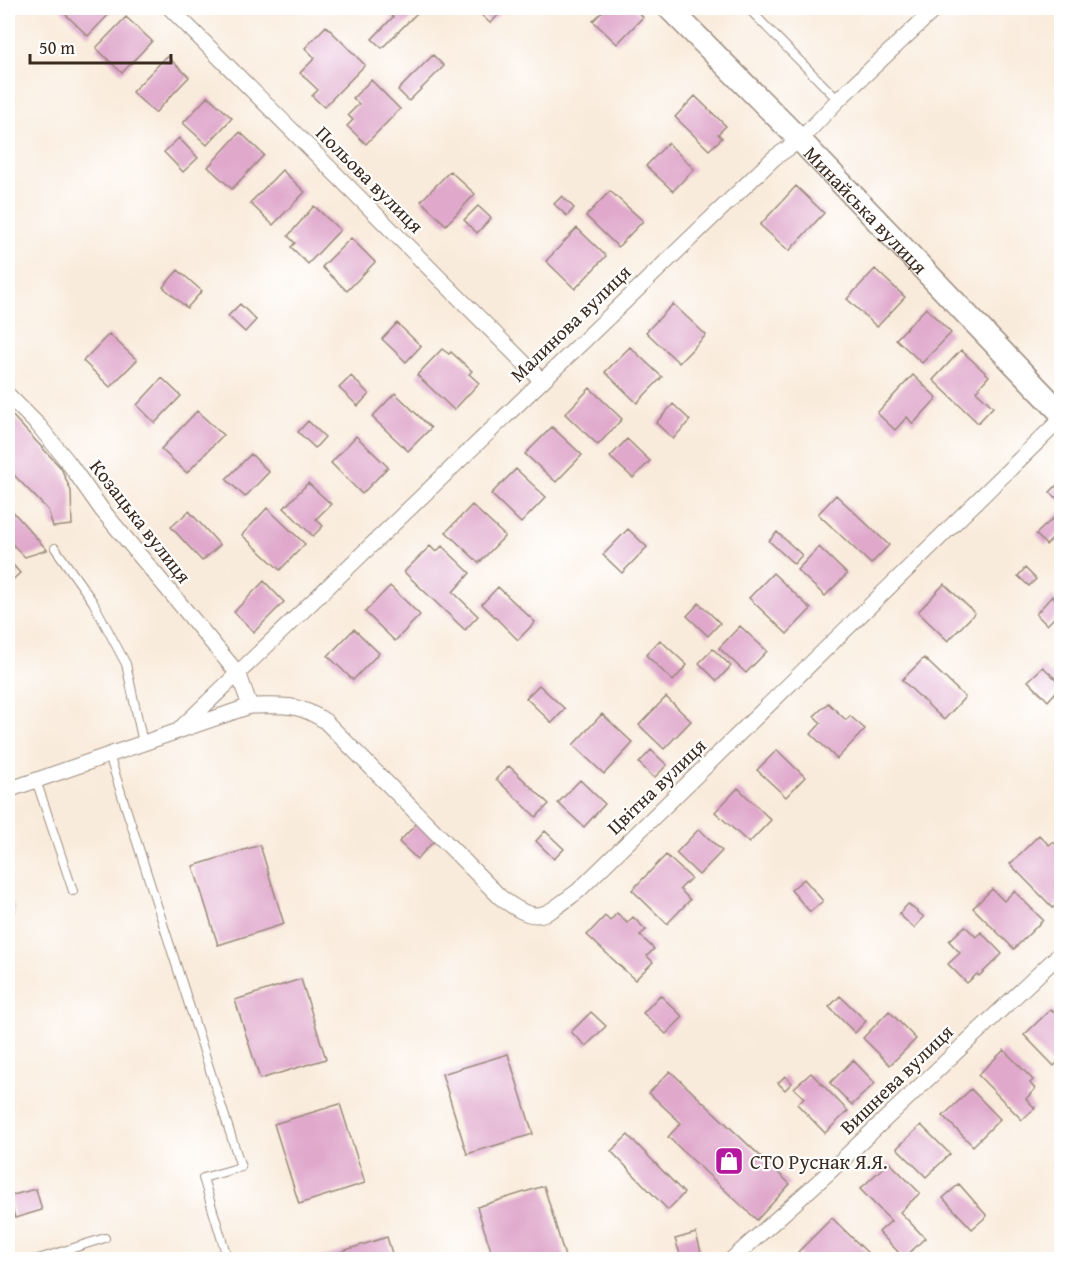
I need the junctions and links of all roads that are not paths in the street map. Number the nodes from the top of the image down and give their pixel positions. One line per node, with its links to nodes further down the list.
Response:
1 (170, 8): 7 (street, Польова вулиця)
2 (669, 8): 6 (street, Минайська вулиця)
3 (748, 8): 5 (lane)
4 (936, 8): 5 (street, Малинова вулиця)
5 (838, 100): 6 (street, Малинова вулиця)
6 (800, 140): 7 (street, Малинова вулиця); 9 (street, Минайська вулиця)
7 (541, 380): 12 (street, Малинова вулиця)
8 (8, 395): 12 (street, Козацька вулиця)
9 (1062, 414)
10 (1062, 418): 13 (street, Цвітна вулиця)
11 (55, 548): 15 (lane)
12 (239, 675): 13 (street); 14 (street, Малинова вулиця)
13 (250, 706): 14 (street, Цвітна вулиця)
14 (177, 732): 15 (street, Цвітна вулиця)
15 (143, 744): 16 (street, Цвітна вулиця)
16 (110, 755): 17 (street, Цвітна вулиця); 23 (lane)
17 (36, 780): 18 (street, Цвітна вулиця); 19 (lane)
18 (8, 790)
19 (73, 891)
20 (1062, 952): 24 (street, Вишнева вулиця)
21 (105, 1238): 22 (lane)
22 (35, 1260)
23 (228, 1260)
24 (731, 1260)

